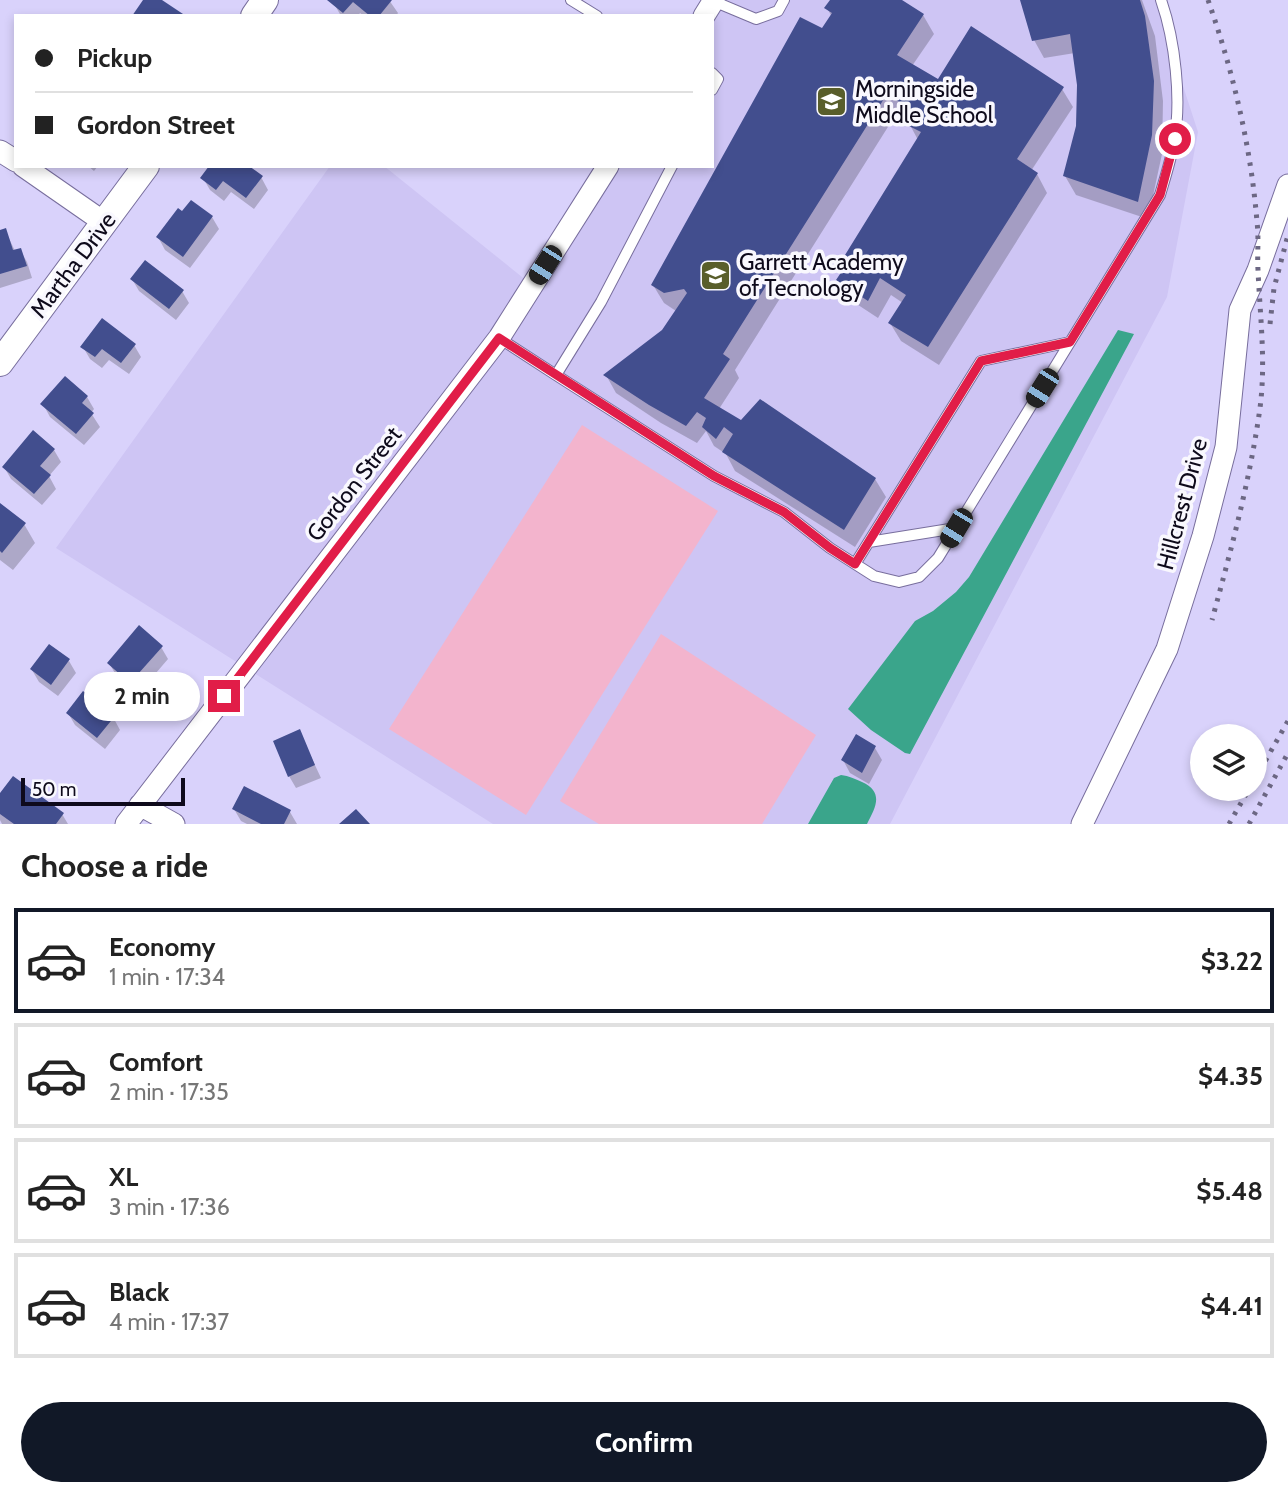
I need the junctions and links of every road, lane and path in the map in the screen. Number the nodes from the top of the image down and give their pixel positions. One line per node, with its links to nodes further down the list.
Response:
1 (571, 0): 5 (lane)
2 (784, 0): 4 (lane)
3 (1161, 0): 13 (lane)
4 (711, 6)
5 (594, 14)
6 (26, 168): 11 (street)
7 (145, 168): 11 (street, Martha Drive)
8 (607, 168): 12 (street, Gordon Street)
9 (671, 168): 15 (lane)
10 (1288, 185): 22 (street, Hillcrest Drive)
11 (105, 223): 14 (street, Martha Drive)
12 (499, 338): 15 (lane); 19 (street, Gordon Street)
13 (1070, 342): 16 (lane); 17 (lane)
14 (0, 363)
15 (556, 375): 18 (lane)
16 (956, 528): 17 (lane); 18 (lane)
17 (869, 542): 18 (lane)
18 (855, 564)
19 (140, 805): 20 (street, Gordon Street); 21 (street)
20 (126, 824)
21 (174, 824)
22 (1082, 824)

